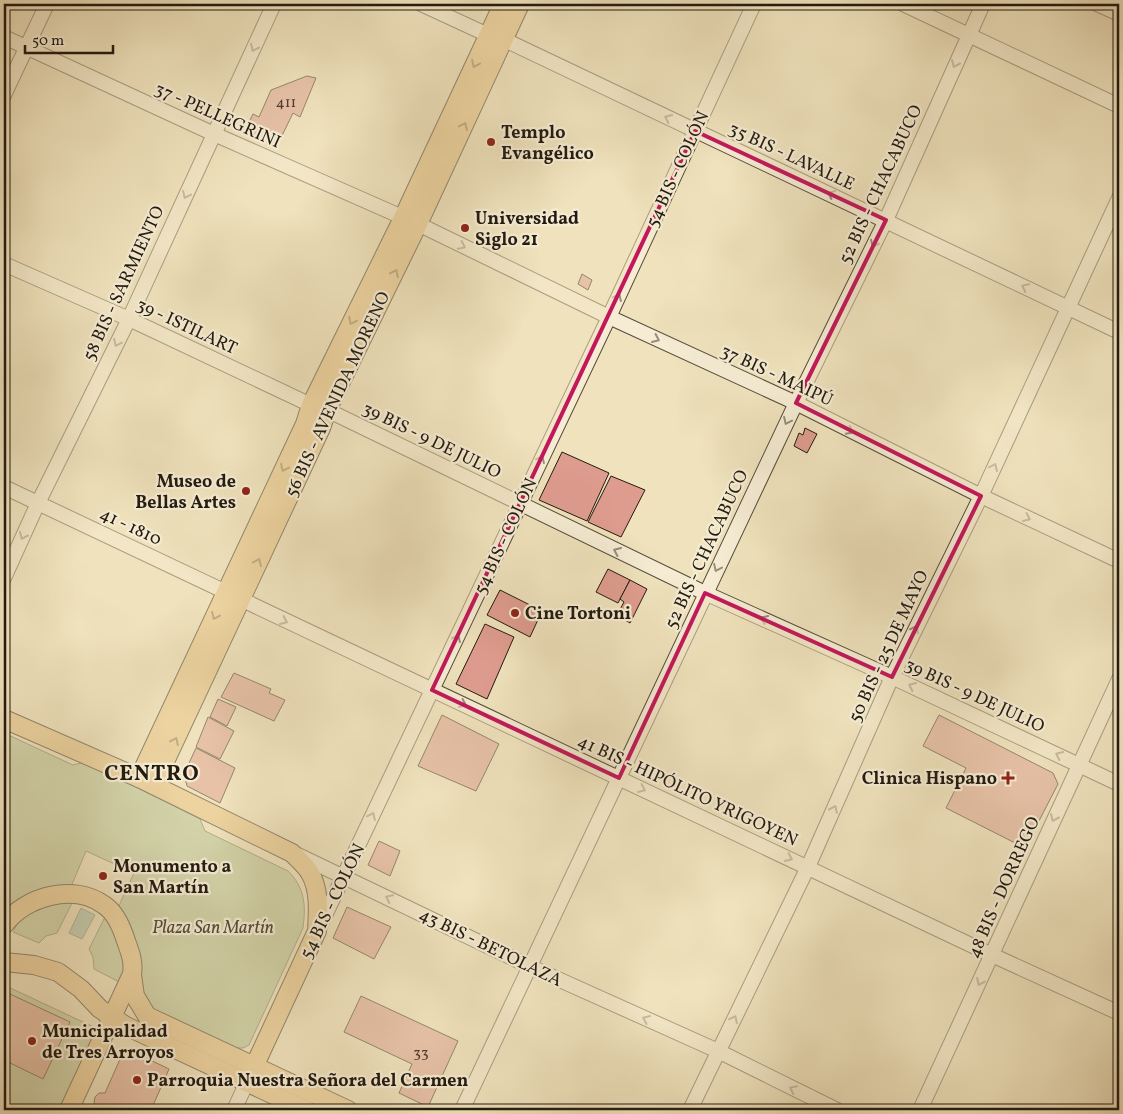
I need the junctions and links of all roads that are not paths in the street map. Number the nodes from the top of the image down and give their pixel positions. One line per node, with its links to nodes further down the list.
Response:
1 (47, 4): 14 (street)
2 (274, 4): 18 (street, 58 BIS - SARMIENTO, one-way to 18)
3 (421, 4): 13 (street, 35 BIS - LAVALLE)
4 (503, 4): 13 (main road, 56 BIS - AVENIDA MORENO)
5 (520, 4): 13 (main road, 56 BIS - AVENIDA MORENO)
6 (754, 4): 17 (street, 54 BIS - COLÓN)
7 (903, 4): 11 (street)
8 (983, 4): 11 (street, 52 BIS - CHACABUCO)
9 (1097, 4): 10 (street)
10 (1119, 14)
11 (968, 35): 16 (street); 20 (street, 52 BIS - CHACABUCO, one-way to 20)
12 (4, 37): 14 (street, 37 - PELLEGRINI)
13 (496, 37): 17 (street, 35 BIS - LAVALLE, one-way to 13); 21 (main road, 56 BIS - AVENIDA MORENO)
14 (26, 47): 15 (street); 18 (street, 37 - PELLEGRINI)
15 (4, 95)
16 (1119, 106)
17 (694, 131): 20 (street, 35 BIS - LAVALLE, one-way to 17); 24 (street, 54 BIS - COLÓN, one-way to 17)
18 (214, 134): 21 (street, 37 - PELLEGRINI); 25 (street, 58 BIS - SARMIENTO, one-way to 25)
19 (1119, 198): 23 (street, 50 BIS - 25 DE MAYO)
20 (886, 220): 23 (street, 35 BIS - LAVALLE, one-way to 20); 27 (street, 52 BIS - CHACABUCO, one-way to 27)
21 (410, 221): 24 (street, 37 BIS - MAIPÚ, one-way to 24); 28 (main road, 56 BIS - AVENIDA MORENO)
22 (4, 264): 25 (street, 39 - ISTILART)
23 (1069, 308): 26 (street, 35 BIS - LAVALLE); 30 (street, 50 BIS - 25 DE MAYO, one-way to 23)
24 (609, 317): 27 (street, 37 BIS - MAIPÚ, one-way to 27); 32 (street, 54 BIS - COLÓN, one-way to 24)
25 (128, 319): 28 (street, 39 - ISTILART); 31 (street, 58 BIS - SARMIENTO, one-way to 31)
26 (1119, 332)
27 (796, 403): 30 (street, 37 BIS - MAIPÚ, one-way to 30); 35 (street, 52 BIS - CHACABUCO, one-way to 35)
28 (319, 407): 32 (street, 39 BIS - 9 DE JULIO); 36 (main road, 56 BIS - AVENIDA MORENO)
29 (4, 487): 31 (street, 41 - 1810)
30 (981, 496): 33 (street, 37 BIS - MAIPÚ, one-way to 33); 37 (street, 50 BIS - 25 DE MAYO, one-way to 30)
31 (38, 503): 34 (street, 58 BIS - SARMIENTO, one-way to 34); 36 (street, 41 - 1810)
32 (520, 505): 35 (street, 39 BIS - 9 DE JULIO, one-way to 32); 39 (street, 54 BIS - COLÓN, one-way to 32)
33 (1119, 561)
34 (4, 578)
35 (706, 593): 37 (street, 39 BIS - 9 DE JULIO, one-way to 35); 42 (street, 52 BIS - CHACABUCO)
36 (233, 596): 39 (street, 41 BIS - HIPÓLITO YRIGOYEN, one-way to 39); 43 (main road, 56 BIS - AVENIDA MORENO)
37 (892, 677): 41 (street, 39 BIS - 9 DE JULIO, one-way to 37); 46 (street, 50 BIS - 25 DE MAYO, one-way to 37)
38 (1119, 679): 41 (street, 48 BIS - DORREGO)
39 (432, 690): 42 (street, 41 BIS - HIPÓLITO YRIGOYEN, one-way to 42); 47 (street, 54 BIS - COLÓN, one-way to 39)
40 (5, 719): 43 (main road, 43 BIS - BETOLAZA)
41 (1079, 764): 44 (street, 39 BIS - 9 DE JULIO); 50 (street, 48 BIS - DORREGO, one-way to 50)
42 (619, 778): 46 (street, 41 BIS - HIPÓLITO YRIGOYEN, one-way to 46); 52 (street, 52 BIS - CHACABUCO)
43 (146, 781): 45 (main road, 43 BIS - BETOLAZA)
44 (1119, 784)
45 (292, 853): 47 (street, 43 BIS - BETOLAZA); 49 (main road)
46 (808, 867): 50 (street, 41 BIS - HIPÓLITO YRIGOYEN); 56 (street, 50 BIS - 25 DE MAYO, one-way to 46)
47 (344, 876): 49 (street, 54 BIS - COLÓN); 52 (street, 43 BIS - BETOLAZA, one-way to 47)
48 (4, 925): 53 (main road)
49 (317, 931): 57 (main road, 54 BIS - COLÓN)
50 (992, 956): 54 (street, 41 BIS - HIPÓLITO YRIGOYEN); 66 (street, 48 BIS - DORREGO, one-way to 66)
51 (4, 962): 55 (main road)
52 (531, 967): 56 (street, 43 BIS - BETOLAZA, one-way to 52); 63 (street, 52 BIS - CHACABUCO)
53 (132, 974): 55 (main road); 57 (main road)
54 (1119, 1013)
55 (113, 1016): 58 (main road); 59 (main road)
56 (718, 1052): 64 (street, 50 BIS - 25 DE MAYO); 65 (street, 43 BIS - BETOLAZA, one-way to 56)
57 (254, 1066): 58 (main road, 54 BIS - COLÓN); 62 (main road)
58 (247, 1082): 60 (street); 61 (main road)
59 (69, 1110)
60 (234, 1110)
61 (306, 1110)
62 (348, 1110)
63 (462, 1110)
64 (690, 1110)
65 (837, 1110)
66 (920, 1110)

